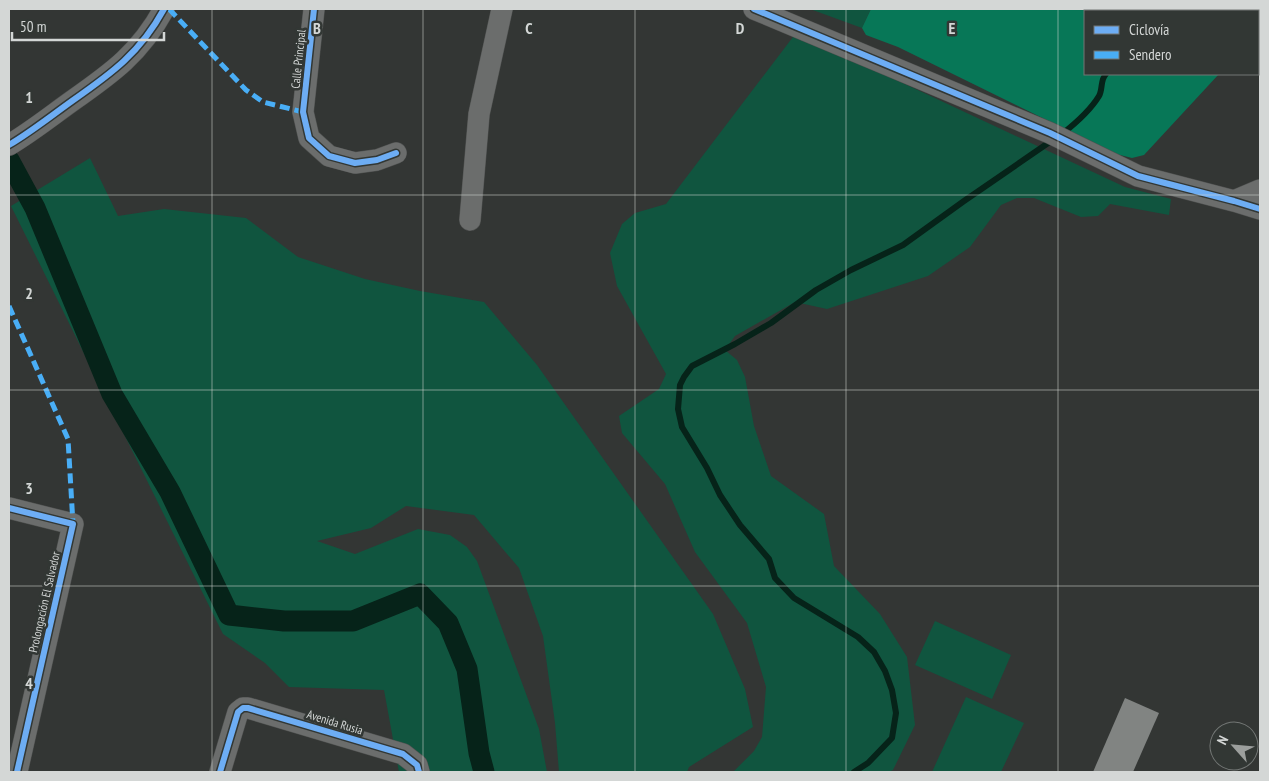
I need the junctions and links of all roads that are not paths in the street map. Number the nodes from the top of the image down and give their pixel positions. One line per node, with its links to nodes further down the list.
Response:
1 (164, 9): 5 (street)
2 (314, 9): 6 (street, Calle Principal)
3 (502, 9): 10 (street)
4 (754, 9): 8 (street)
5 (9, 145)
6 (396, 153)
7 (1260, 190): 8 (street)
8 (1234, 201): 9 (street)
9 (1260, 209)
10 (470, 220)
11 (9, 508): 12 (street, Prolongación El Salvador)
12 (17, 772)
13 (220, 772): 14 (street, Avenida Rusia)
14 (419, 772)

